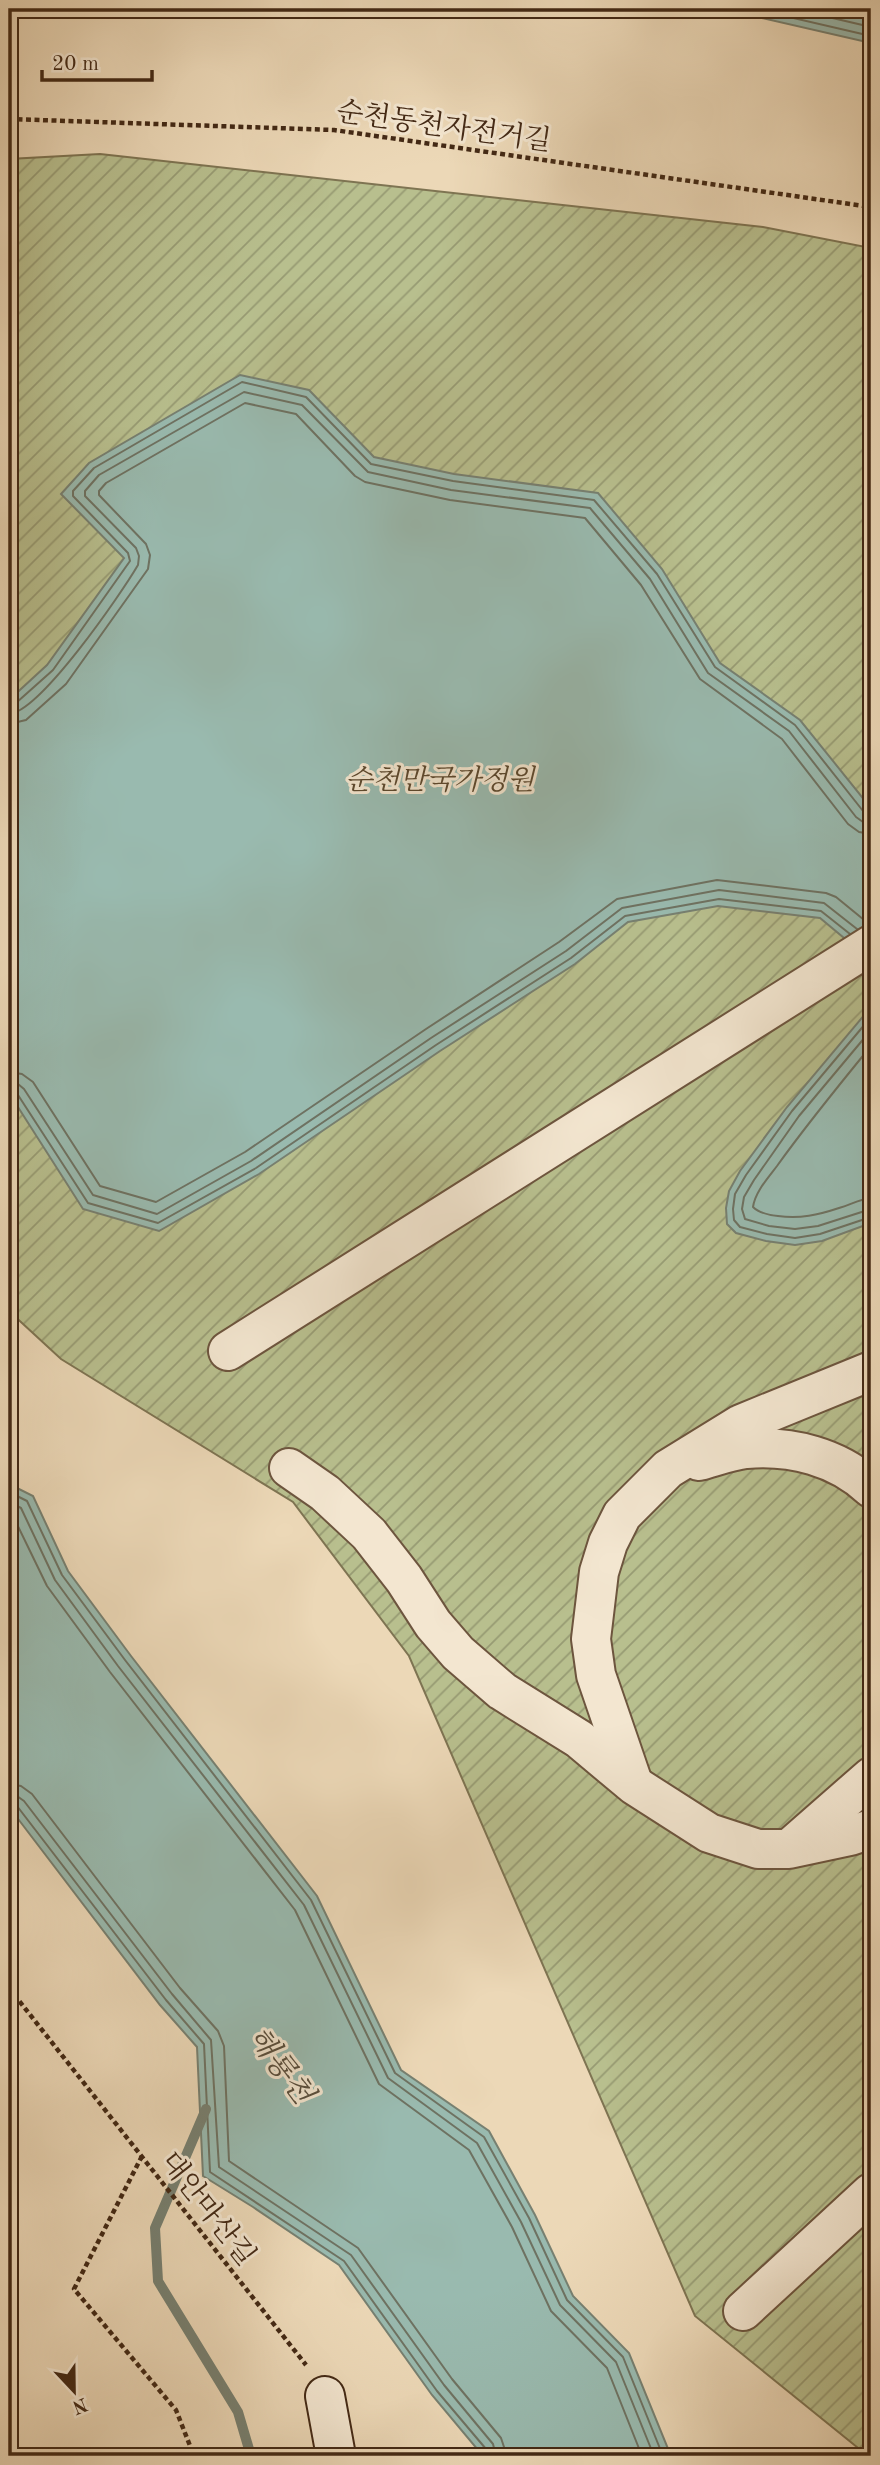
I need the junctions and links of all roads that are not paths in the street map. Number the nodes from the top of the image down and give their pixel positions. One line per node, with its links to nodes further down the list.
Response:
1 (871, 945): 2 (street)
2 (228, 1351)
3 (871, 1371): 5 (street)
4 (289, 1468): 8 (street)
5 (653, 1484): 6 (street); 8 (street)
6 (871, 1489)
7 (871, 1777): 10 (street)
8 (634, 1785): 10 (street)
9 (871, 1829): 10 (street)
10 (789, 1849)
11 (871, 2193): 12 (street)
12 (743, 2311)
13 (325, 2396): 14 (street)
14 (337, 2456)

